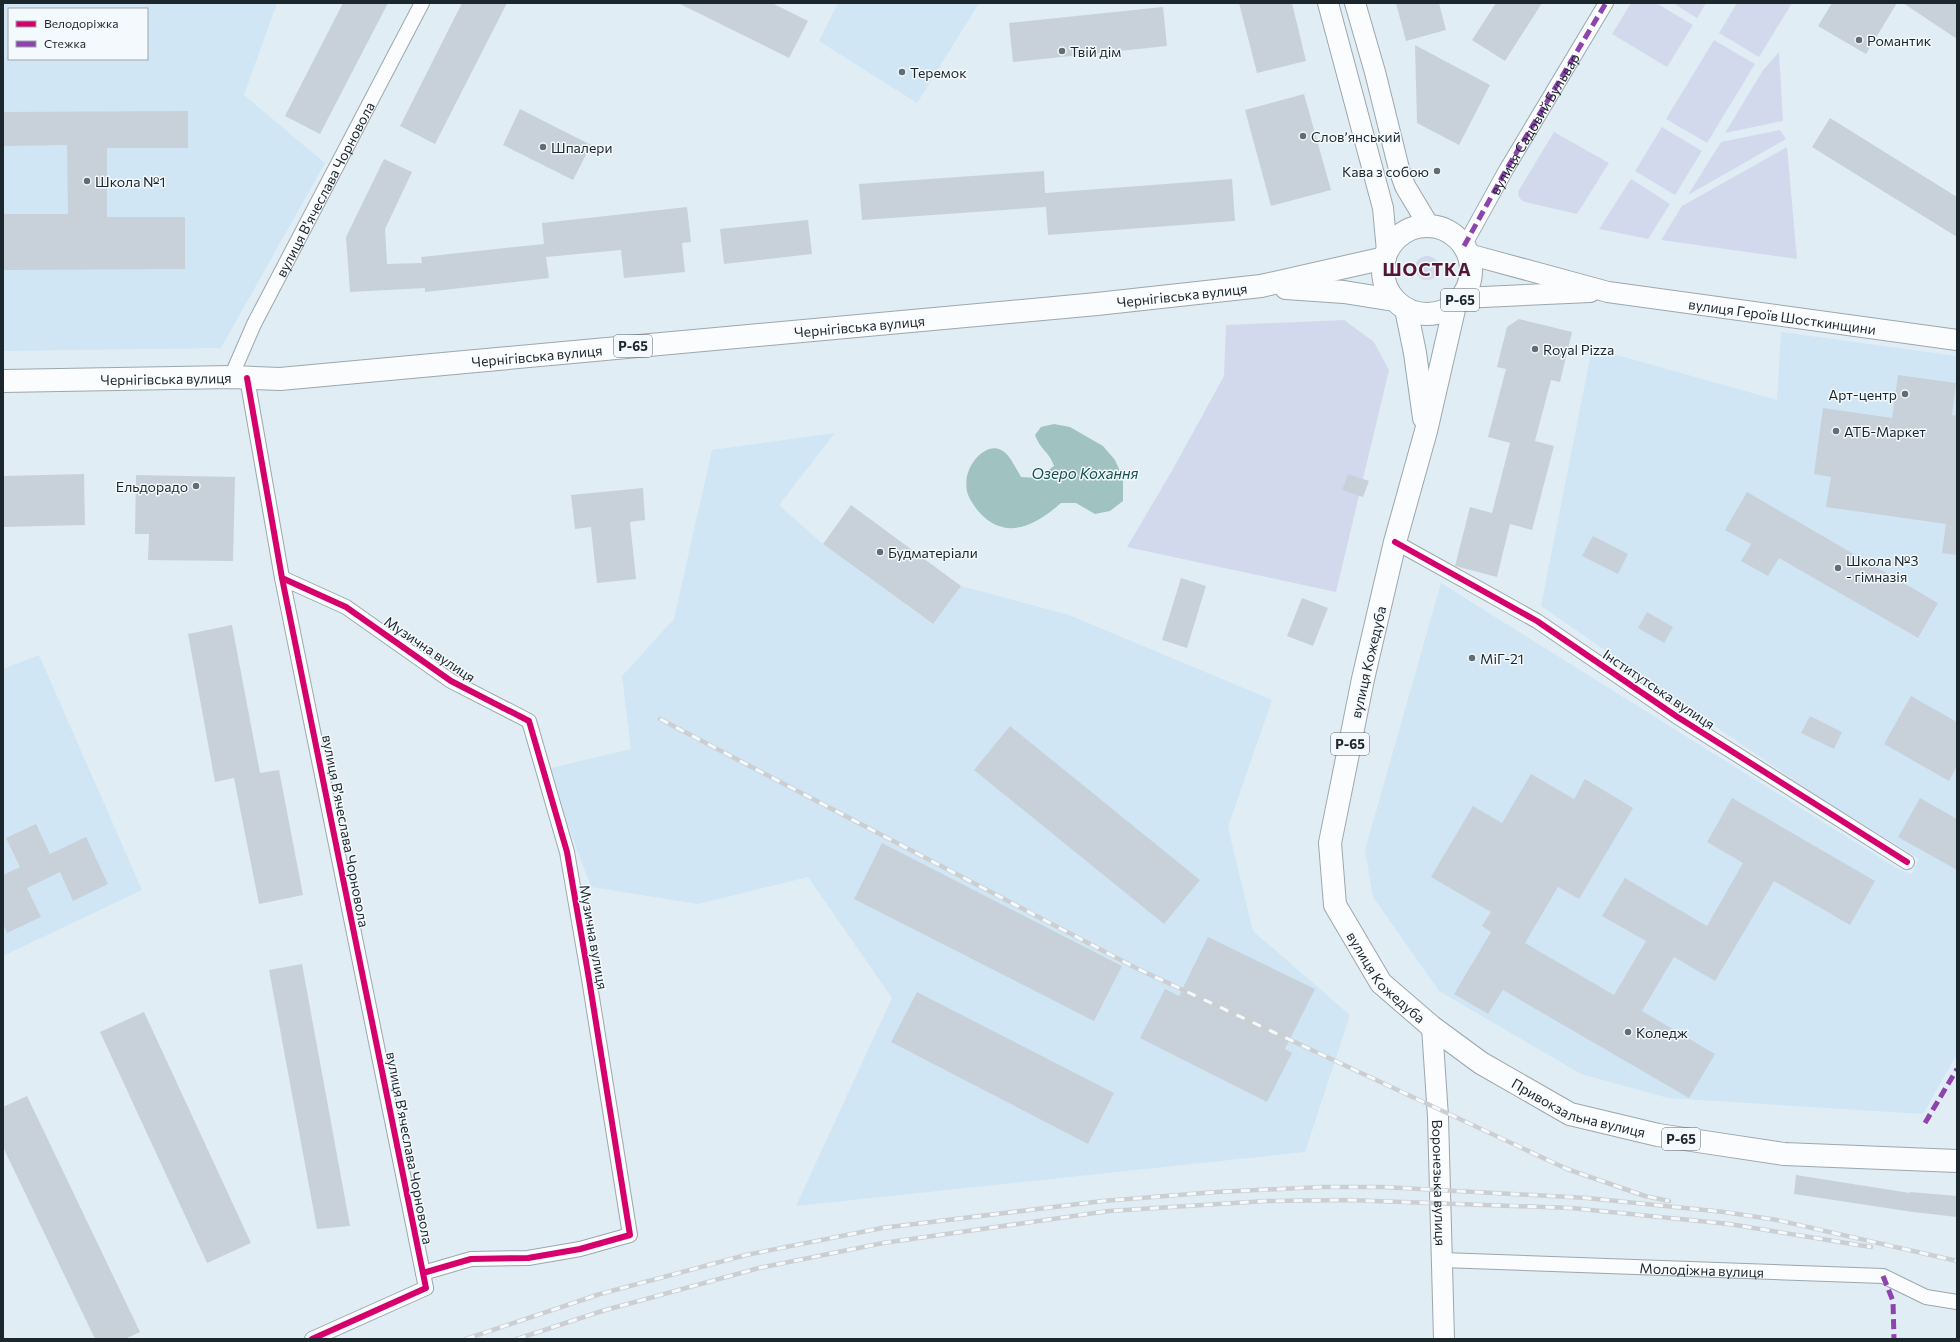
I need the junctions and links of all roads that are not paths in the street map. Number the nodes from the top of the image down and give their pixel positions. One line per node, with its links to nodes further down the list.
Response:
1 (422, 3): 13 (street, вулиця В'ячеслава Чорновола)
2 (1328, 3): 7 (main road)
3 (1355, 3): 5 (main road)
4 (1606, 3): 6 (street, вулиця Садовий Бульвар)
5 (1429, 226): 6 (main road); 7 (main road)
6 (1466, 250): 9 (main road, вулиця Героїв Шосткинщини); 10 (main road, Р-65)
7 (1386, 255): 8 (main road, Чернігівська вулиця / Р-65); 11 (main road, Р-65)
8 (1261, 286): 11 (main road, Чернігівська вулиця / Р-65); 13 (main road, Чернігівська вулиця / Р-65)
9 (1608, 292): 10 (main road, вулиця Героїв Шосткинщини); 12 (main road, вулиця Героїв Шосткинщини)
10 (1458, 302): 11 (main road, Р-65); 15 (main road, вулиця Кожедуба / Р-65)
11 (1400, 305): 15 (main road, вулиця Кожедуба / Р-65)
12 (1957, 340)
13 (239, 377): 14 (main road, Чернігівська вулиця / Р-65); 17 (street, вулиця В'ячеслава Чорновола)
14 (3, 381)
15 (1426, 431): 16 (main road, вулиця Кожедуба / Р-65)
16 (1395, 542): 18 (street, Інститутська вулиця); 19 (main road, вулиця Кожедуба / Р-65)
17 (282, 578): 22 (street, вулиця В'ячеслава Чорновола); 22 (street, Музична вулиця)
18 (1907, 862)
19 (1432, 1027): 20 (main road, Привокзальна вулиця / Р-65); 21 (main road, Воронезька вулиця)
20 (1957, 1161)
21 (1442, 1260): 23 (street, Молодіжна вулиця); 25 (main road, Воронезька вулиця)
22 (423, 1273): 24 (street, вулиця В'ячеслава Чорновола)
23 (1957, 1302)
24 (312, 1339)
25 (1444, 1339)

